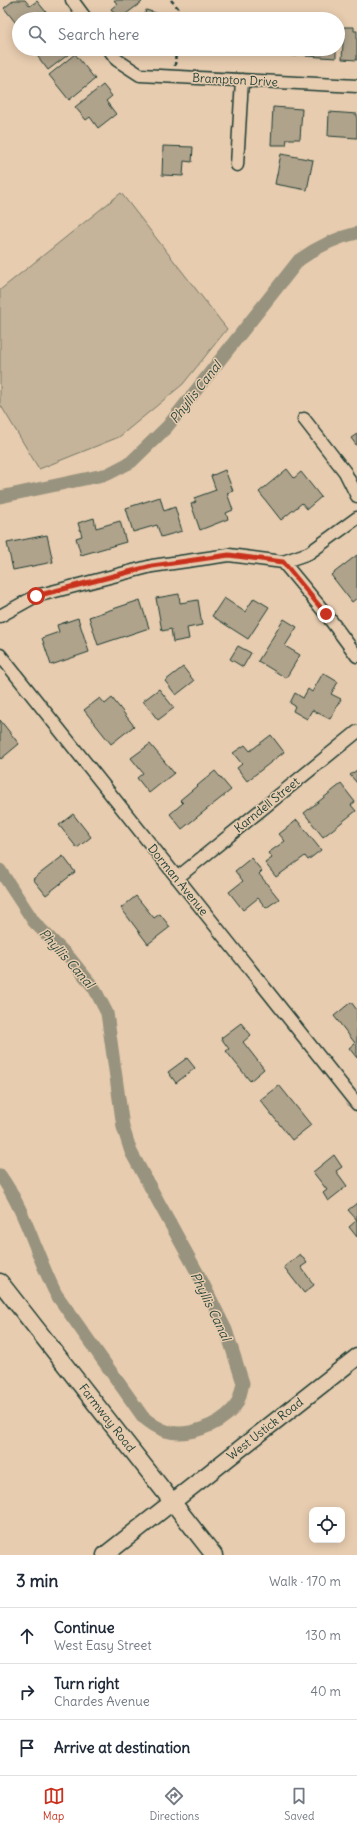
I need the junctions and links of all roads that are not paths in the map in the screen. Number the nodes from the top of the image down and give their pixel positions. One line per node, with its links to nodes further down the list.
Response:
1 (72, 0): 2 (street)
2 (81, 12)
3 (114, 56): 4 (street, Brampton Drive)
4 (242, 80): 5 (street, Brampton Drive); 6 (street)
5 (357, 86)
6 (237, 166)
7 (304, 419): 8 (street)
8 (357, 496)
9 (357, 518): 10 (street)
10 (283, 562): 11 (street); 13 (street)
11 (0, 616)
12 (0, 655): 15 (street, Dorman Avenue)
13 (357, 656)
14 (357, 732): 15 (street, Karndell Street)
15 (177, 878): 16 (street, Dorman Avenue)
16 (357, 1104)
17 (0, 1282): 19 (main road, Farmway Road)
18 (357, 1357): 19 (main road, West Ustick Road)
19 (173, 1501): 20 (main road, West Ustick Road); 21 (main road, Farmway Road)
20 (105, 1555)
21 (214, 1555)

